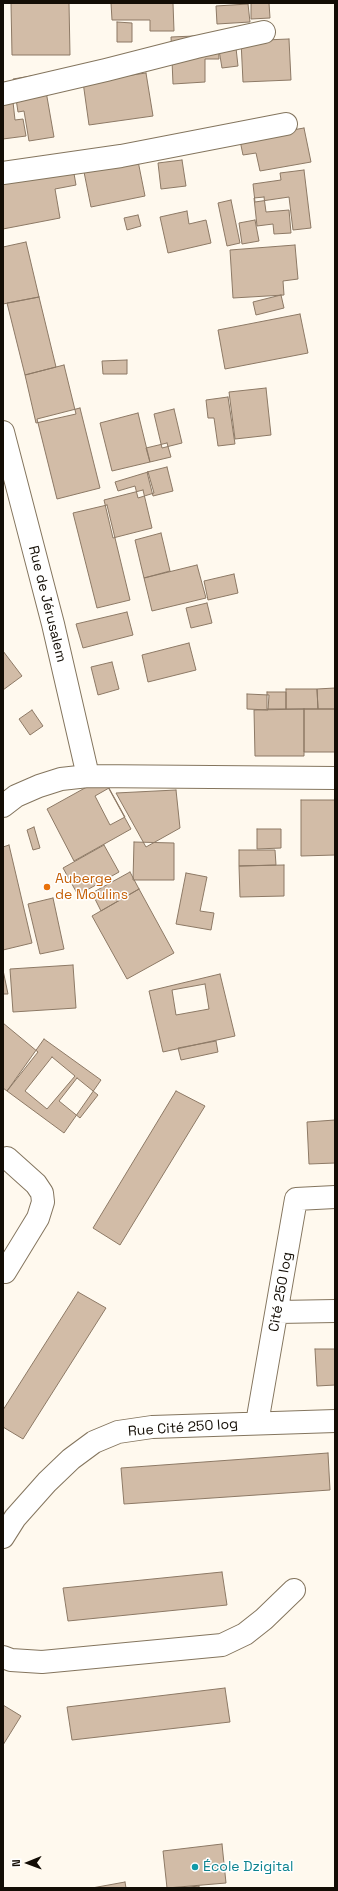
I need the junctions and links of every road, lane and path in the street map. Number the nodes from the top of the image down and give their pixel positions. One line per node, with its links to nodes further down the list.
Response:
1 (264, 32): 2 (street)
2 (3, 94)
3 (286, 124): 4 (street)
4 (3, 172)
5 (3, 432): 6 (street, Rue de Jérusalem)
6 (88, 776): 7 (street); 8 (street)
7 (335, 778)
8 (3, 806)
9 (7, 1158): 11 (street)
10 (335, 1197): 13 (street, Cité 250 log)
11 (4, 1272)
12 (335, 1311): 13 (street)
13 (278, 1312): 15 (street, Cité 250 log)
14 (335, 1421): 15 (street, Rue Cité 250 log)
15 (257, 1423): 16 (street, Rue Cité 250 log)
16 (3, 1538)
17 (294, 1590): 18 (street)
18 (3, 1657)

